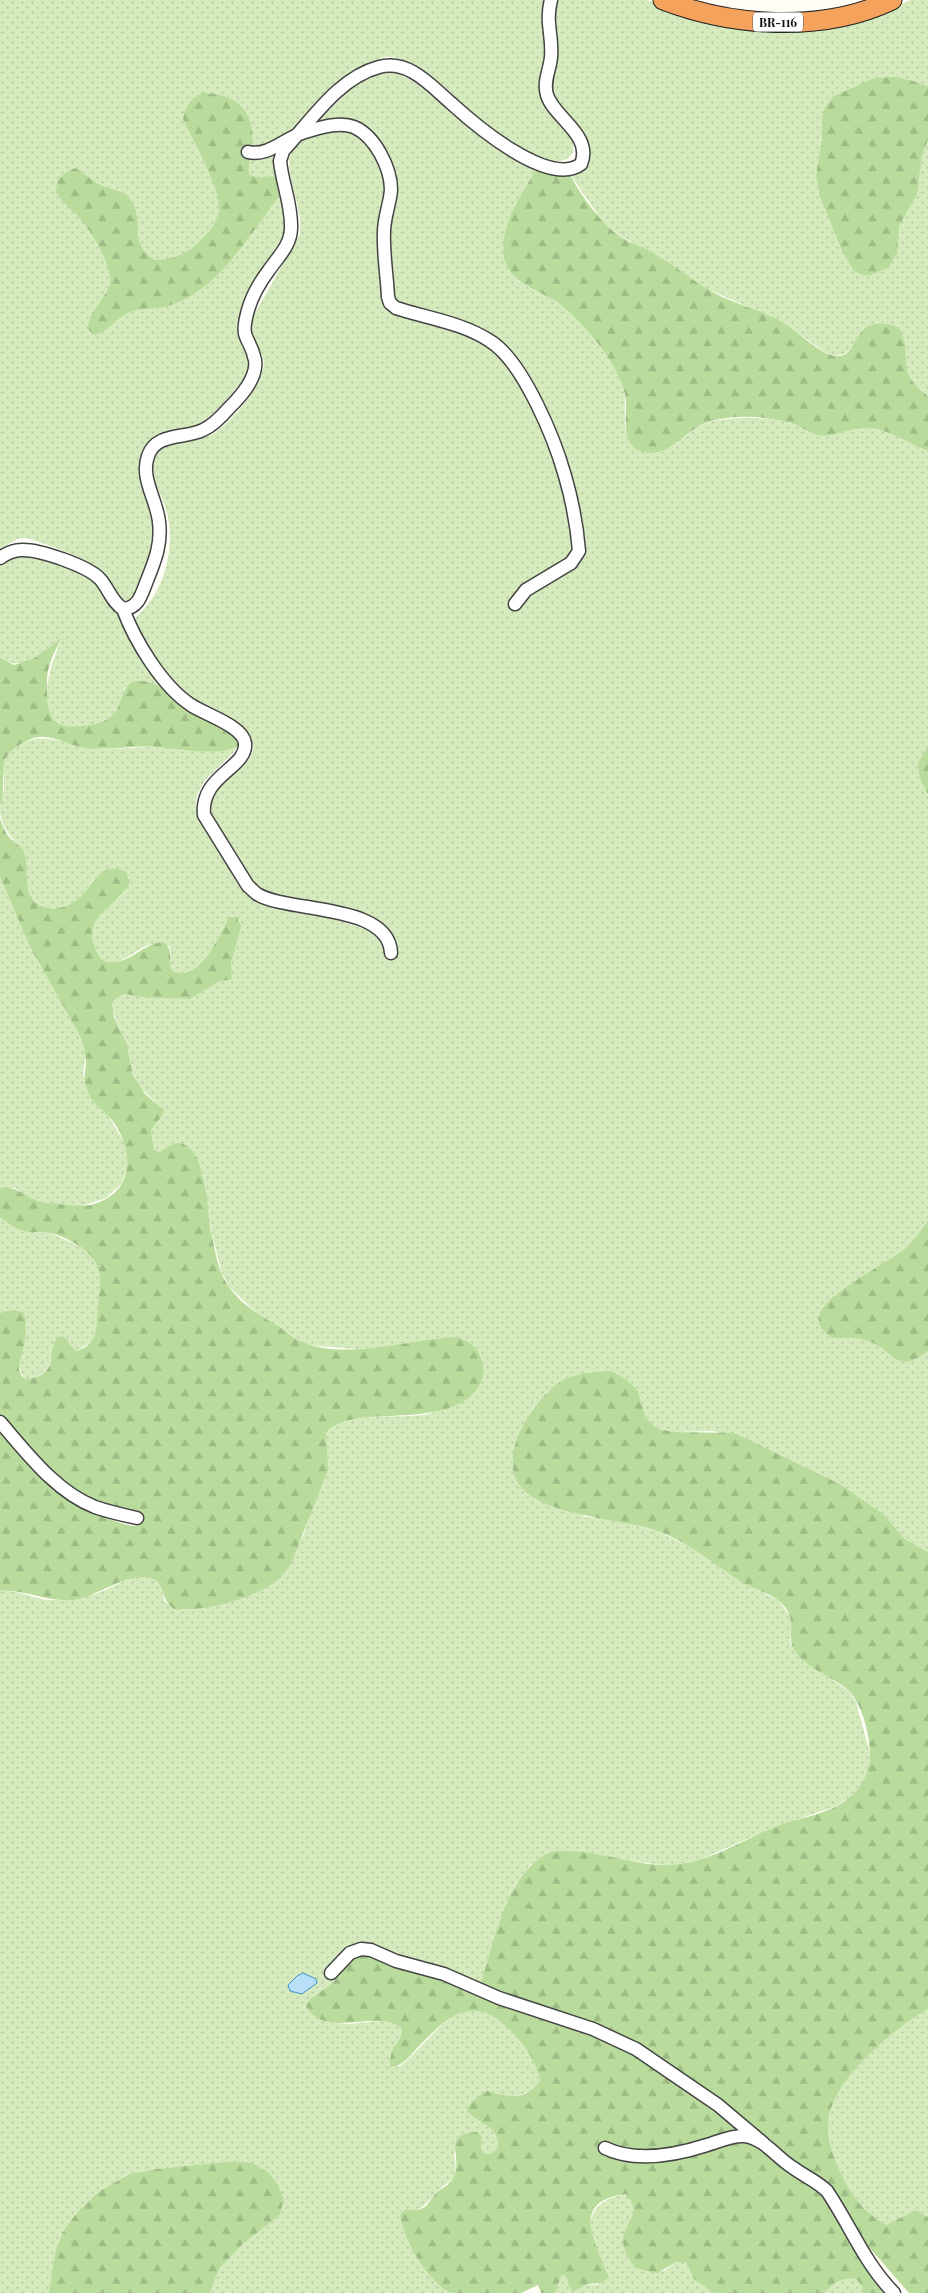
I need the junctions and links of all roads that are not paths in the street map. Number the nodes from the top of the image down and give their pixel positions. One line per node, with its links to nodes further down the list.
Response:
1 (552, 0): 6 (street)
2 (663, 0): 5 (highway, BR-116)
3 (701, 0): 4 (highway, BR-116)
4 (865, 0)
5 (892, 0)
6 (300, 133): 7 (street); 9 (street); 10 (street)
7 (248, 152)
8 (0, 558): 10 (street)
9 (514, 604)
10 (123, 610): 11 (street)
11 (391, 953)
12 (0, 1422): 13 (street)
13 (137, 1518)
14 (330, 1973): 15 (street)
15 (763, 2143): 16 (street); 17 (street)
16 (605, 2148)
17 (894, 2293)

